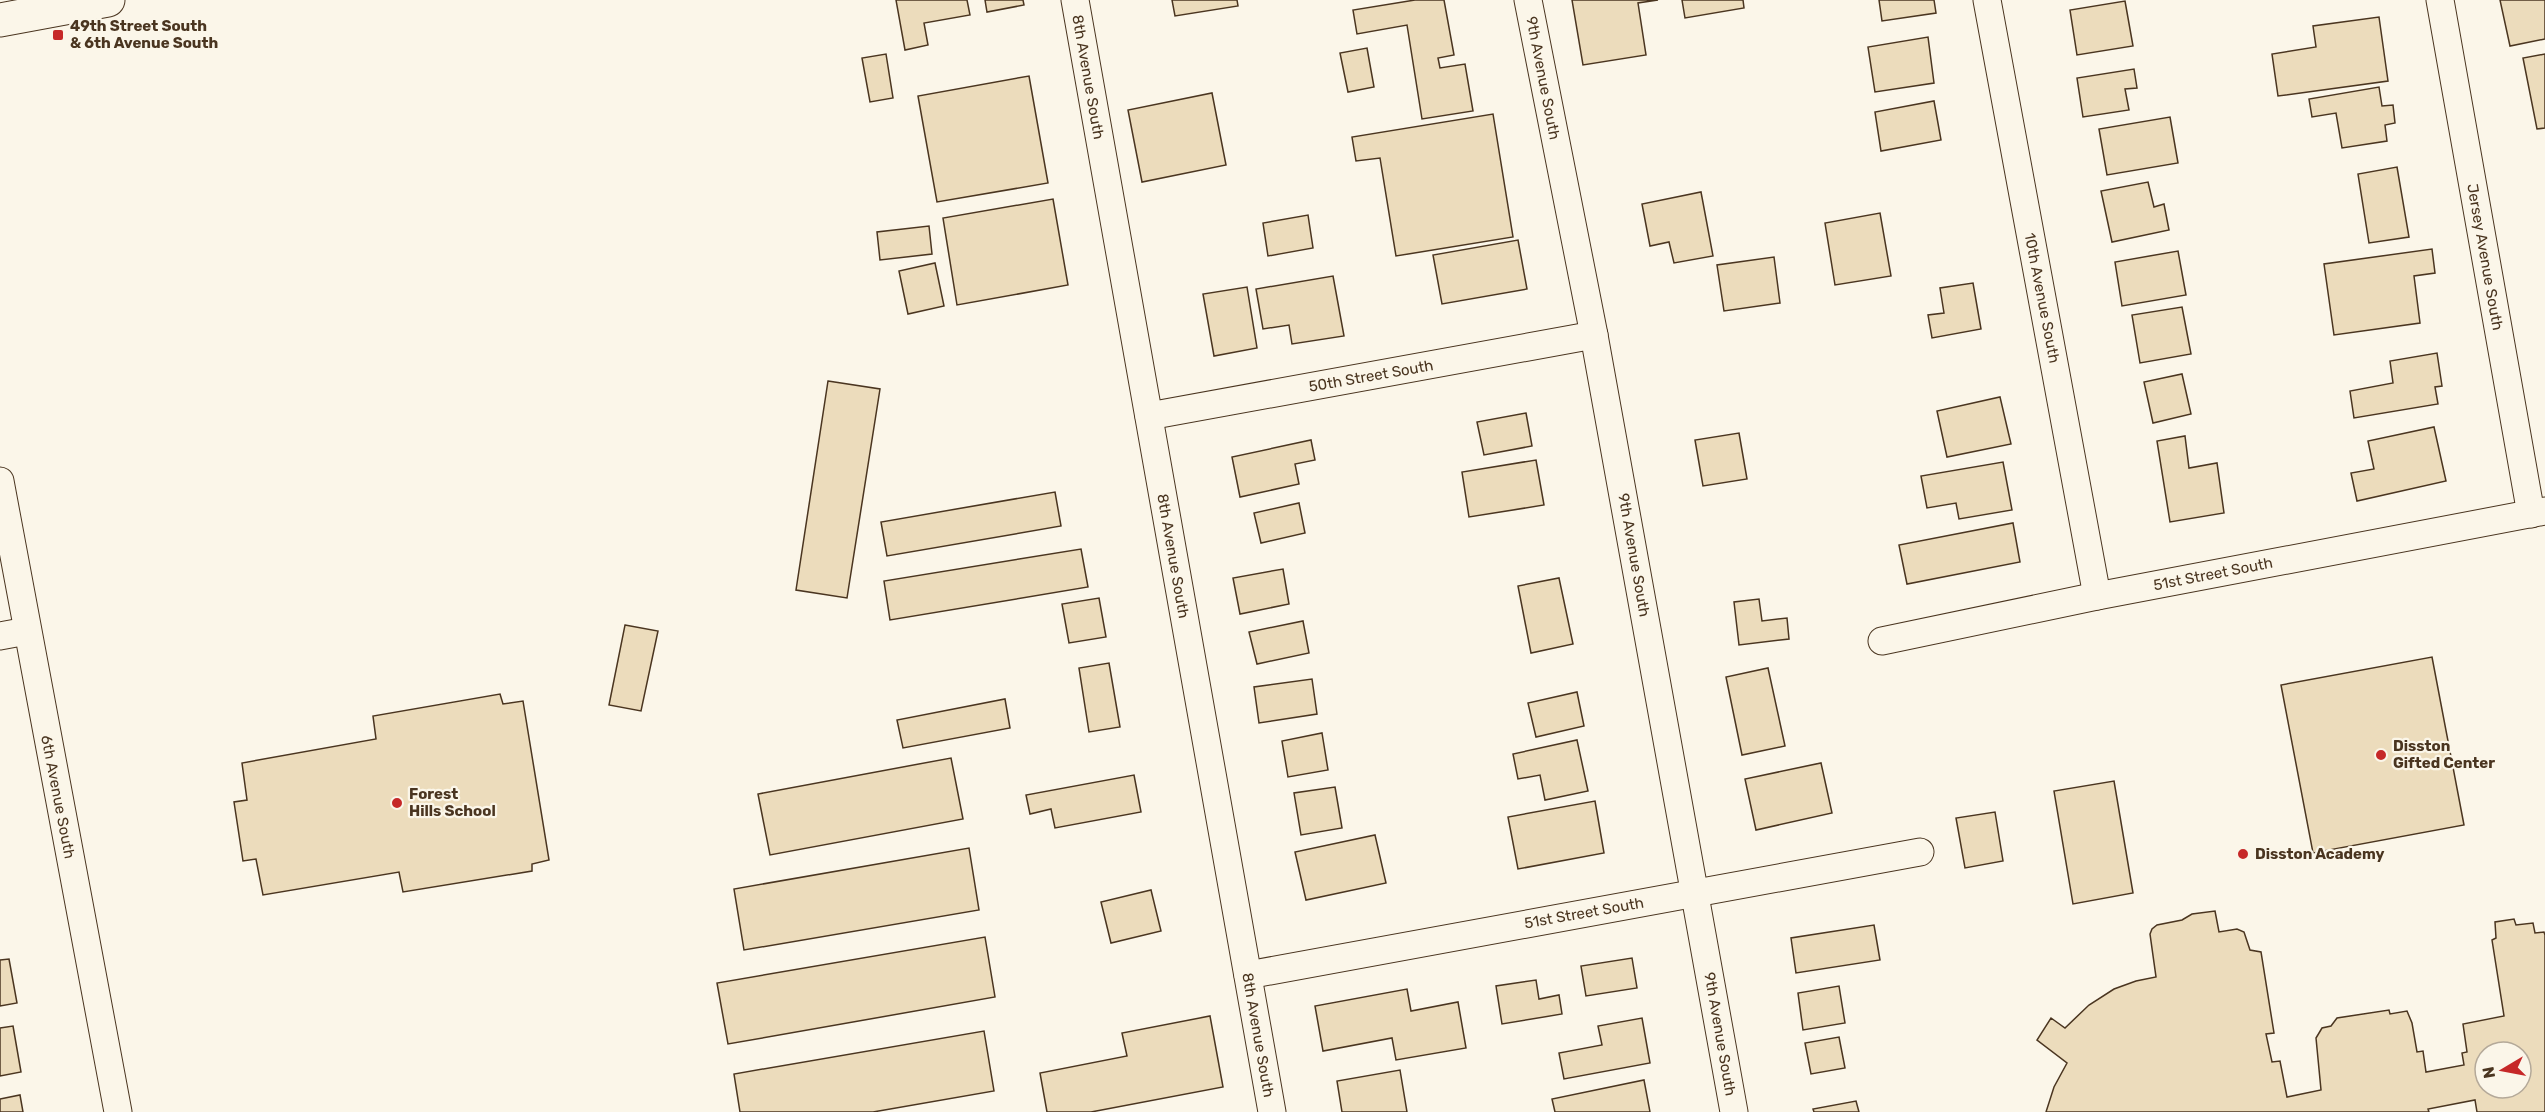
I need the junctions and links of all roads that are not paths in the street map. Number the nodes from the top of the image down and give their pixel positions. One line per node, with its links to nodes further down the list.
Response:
1 (108, 0): 6 (main road)
2 (1075, 0): 8 (street, 8th Avenue South)
3 (1528, 0): 7 (street, 9th Avenue South)
4 (1987, 0): 11 (street, 10th Avenue South)
5 (2440, 0): 10 (street, Jersey Avenue South)
6 (0, 20)
7 (1594, 335): 8 (street, 50th Street South); 16 (street, 9th Avenue South)
8 (1149, 416): 17 (street, 8th Avenue South)
9 (0, 481): 12 (street, 6th Avenue South)
10 (2538, 513): 11 (street, 51st Street South)
11 (2097, 596): 14 (street, 51st Street South)
12 (27, 631): 13 (street); 18 (street, 6th Avenue South)
13 (0, 636)
14 (1882, 641)
15 (1920, 852): 16 (street, 51st Street South)
16 (1696, 893): 17 (street, 51st Street South); 20 (street, 9th Avenue South)
17 (1248, 975): 19 (street, 8th Avenue South)
18 (118, 1112)
19 (1272, 1112)
20 (1734, 1112)

